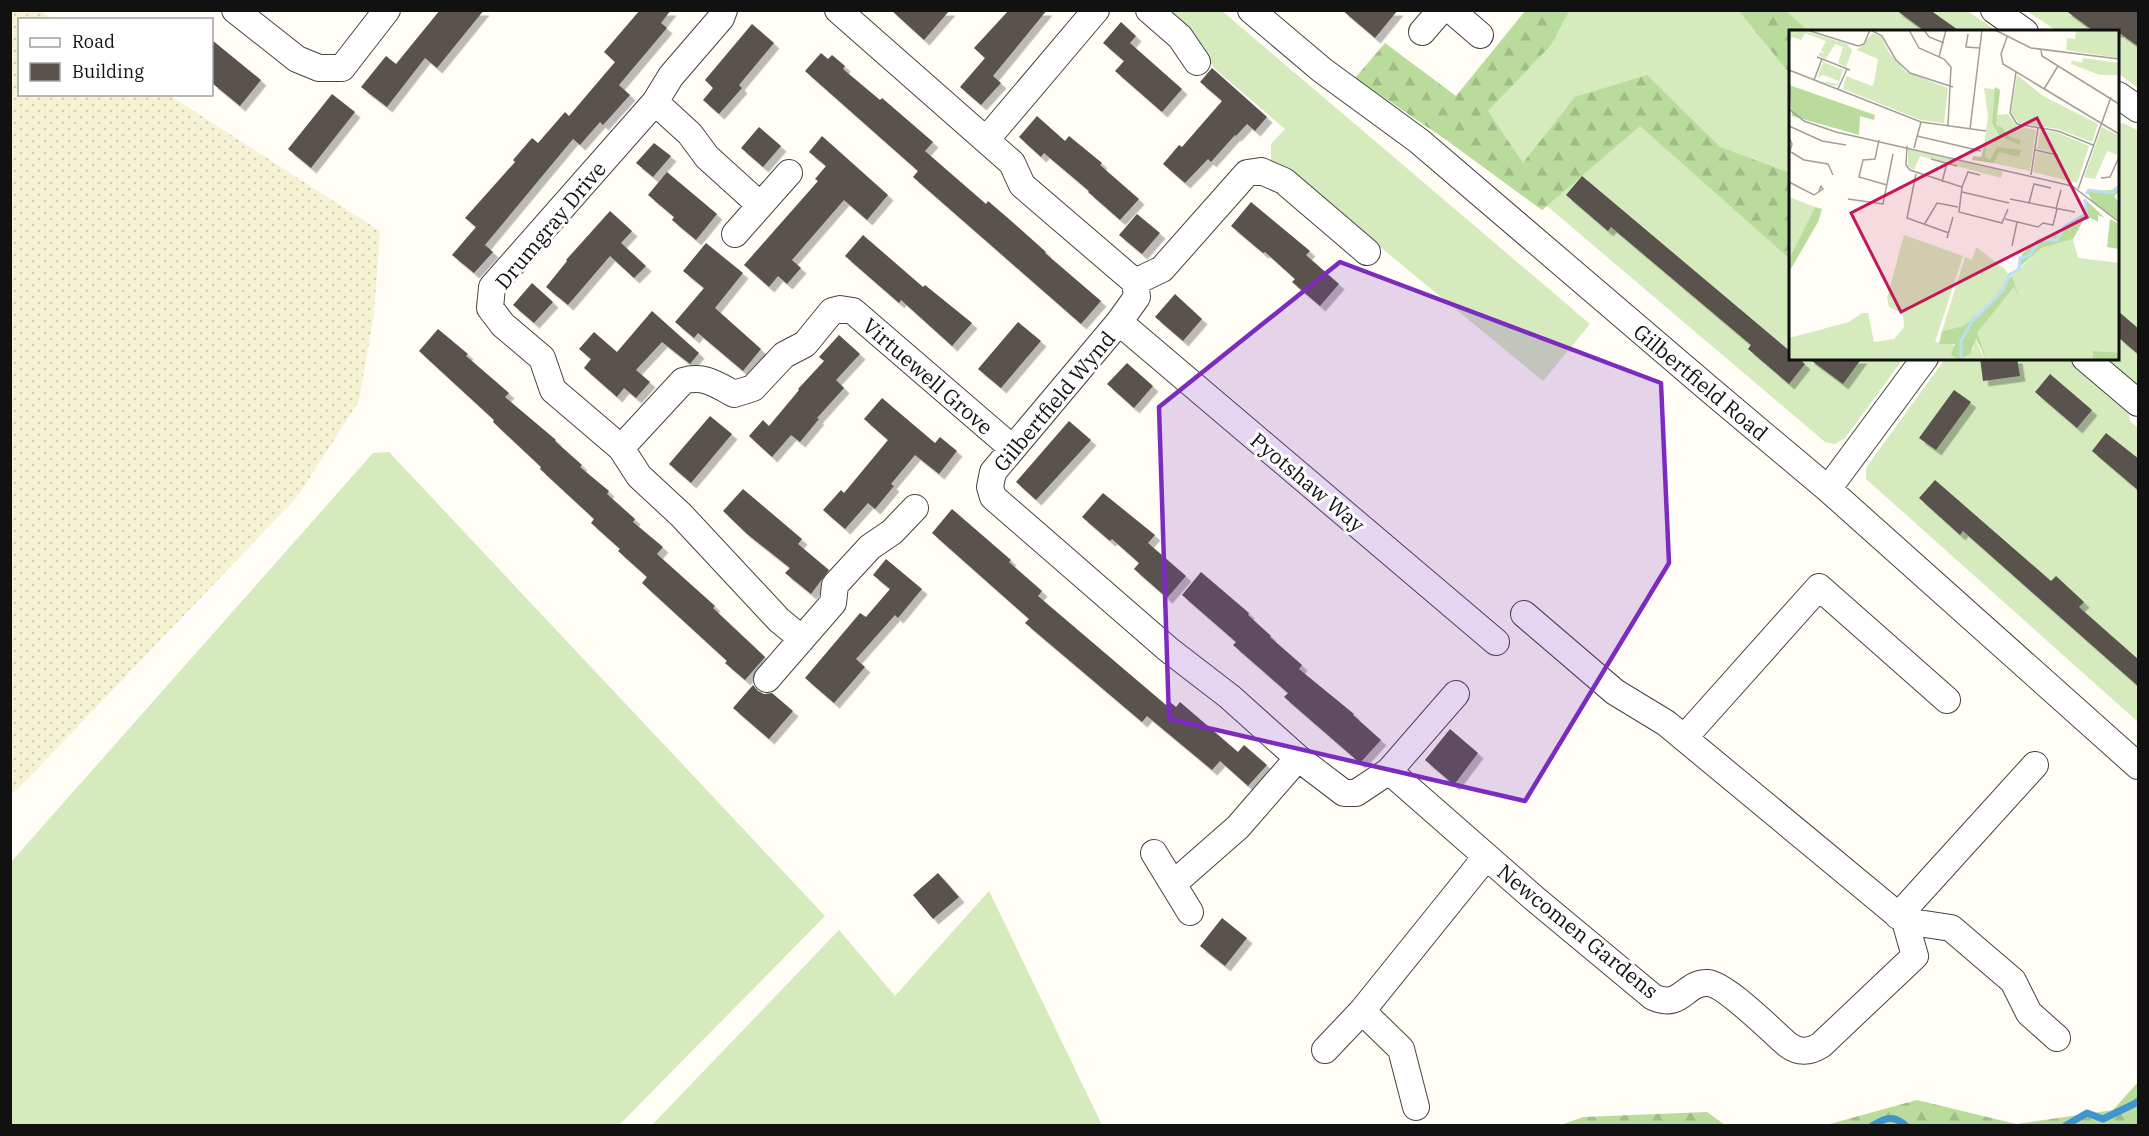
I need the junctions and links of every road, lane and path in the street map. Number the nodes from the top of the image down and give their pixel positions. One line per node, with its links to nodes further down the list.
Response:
1 (235, 10): 2 (street)
2 (387, 10)
3 (724, 10): 16 (street, Drumgray Drive)
4 (838, 10): 18 (street)
5 (1096, 10): 18 (street)
6 (1149, 10): 14 (street)
7 (1251, 10): 30 (street, Gilbertfield Road)
8 (1441, 10): 12 (street)
9 (1450, 10): 13 (street)
10 (1994, 10): 11 (street)
11 (2022, 30)
12 (1422, 32)
13 (1480, 34)
14 (1197, 62)
15 (2119, 96): 17 (street)
16 (655, 102): 20 (street); 28 (street, Drumgray Drive)
17 (2139, 109)
18 (986, 140): 23 (street)
19 (789, 173): 20 (street)
20 (759, 204): 21 (street)
21 (735, 234)
22 (1367, 252): 23 (street)
23 (1135, 282): 24 (street, Gilbertfield Wynd)
24 (1119, 322): 29 (street, Gilbertfield Wynd); 34 (street, Pyotshaw Way)
25 (1924, 360): 30 (street)
26 (2087, 360): 27 (street)
27 (2139, 403)
28 (621, 448): 29 (street, Virtuewell Grove); 33 (street, Drumgray Drive)
29 (1012, 448): 39 (street, Gilbertfield Wynd)
30 (1828, 489): 41 (street, Gilbertfield Road)
31 (915, 508): 33 (street)
32 (1524, 614): 38 (street)
33 (802, 639): 35 (street)
34 (1496, 642)
35 (767, 679)
36 (1456, 694): 42 (street, Gilbertfield Wynd)
37 (1947, 700): 38 (street)
38 (1684, 738): 47 (street)
39 (1298, 758): 42 (street, Gilbertfield Wynd); 45 (street)
40 (2035, 765): 47 (street)
41 (2139, 766)
42 (1389, 771): 44 (street, Newcomen Gardens)
43 (1154, 853): 45 (street)
44 (1486, 857): 47 (street, Newcomen Gardens); 48 (street)
45 (1173, 884): 46 (street)
46 (1191, 912)
47 (1901, 918): 49 (street)
48 (1362, 1011): 50 (street); 51 (street)
49 (2057, 1038)
50 (1325, 1050)
51 (1416, 1107)

